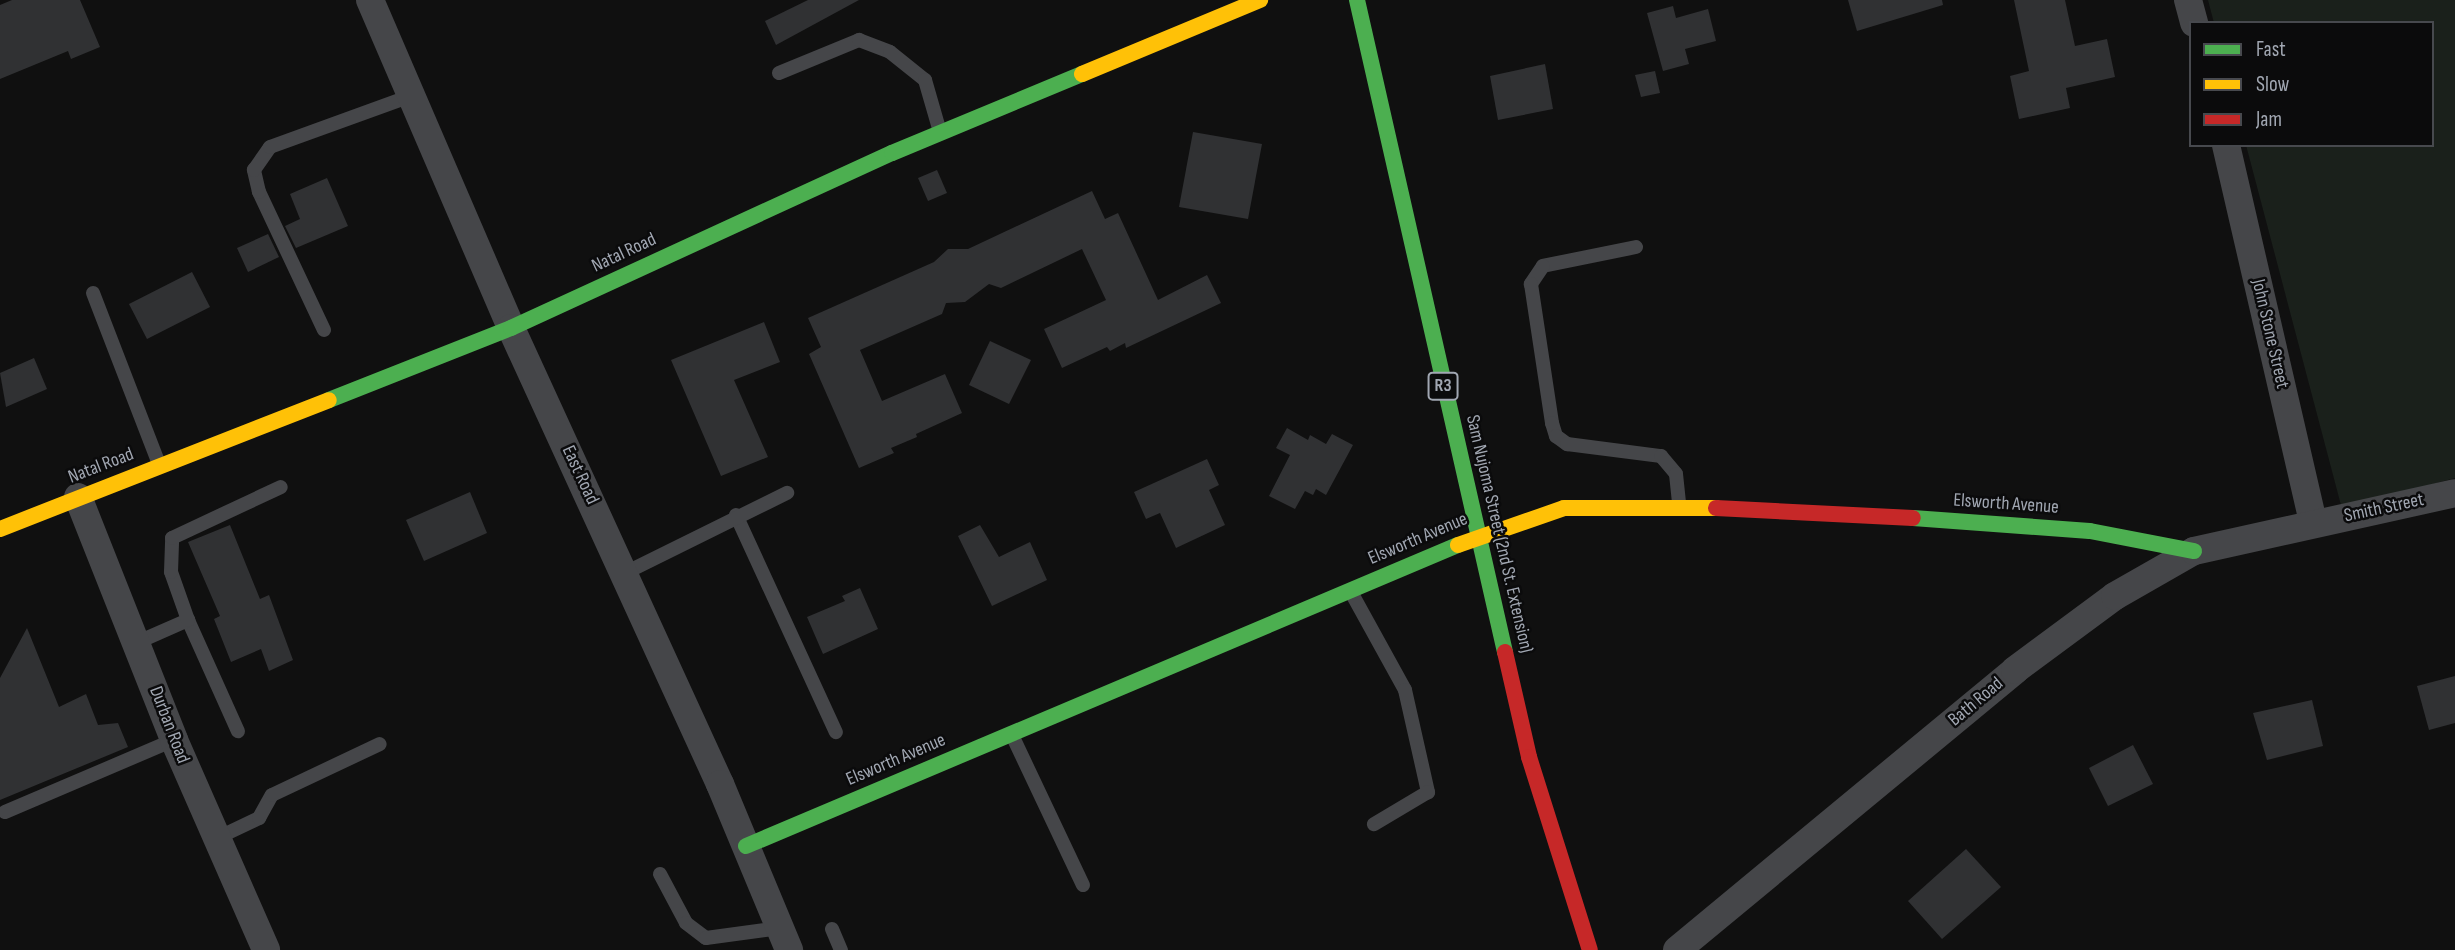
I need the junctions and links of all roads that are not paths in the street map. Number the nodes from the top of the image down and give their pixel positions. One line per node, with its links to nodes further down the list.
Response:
1 (370, 0): 7 (street, East Road)
2 (1261, 0): 8 (main road, Natal Road)
3 (1357, 0): 23 (main road, Sam Nujoma Street (2nd St. Extension) / R3)
4 (2188, 0): 5 (street)
5 (2193, 21)
6 (779, 73): 8 (lane)
7 (411, 96): 12 (street, East Road); 13 (lane)
8 (940, 133): 12 (main road, Natal Road)
9 (2226, 147): 21 (street, John Stone Street)
10 (1636, 247): 19 (lane)
11 (93, 293): 14 (lane)
12 (512, 328): 14 (main road, Natal Road); 25 (street, East Road)
13 (324, 330)
14 (160, 466): 18 (main road, Natal Road)
15 (281, 487): 27 (lane)
16 (787, 493): 20 (lane)
17 (2455, 493): 21 (street, Smith Street)
18 (78, 497): 22 (main road, Natal Road); 28 (street, Durban Road)
19 (1679, 506): 23 (main road, Elsworth Avenue); 24 (main road, Elsworth Avenue)
20 (736, 515): 25 (lane); 30 (lane)
21 (2314, 522): 24 (street, Bath Road)
22 (0, 529)
23 (1477, 537): 26 (main road, Elsworth Avenue); 44 (main road, Sam Nujoma Street (2nd St. Extension) / R3)
24 (2194, 551): 45 (street, Bath Road)
25 (625, 573): 37 (street, East Road)
26 (1350, 590): 31 (main road, Elsworth Avenue); 35 (lane)
27 (188, 620): 28 (lane); 29 (lane)
28 (138, 642): 32 (street, Durban Road)
29 (238, 731)
30 (835, 732)
31 (1011, 734): 37 (main road, Elsworth Avenue); 39 (lane)
32 (174, 740): 34 (lane); 36 (street, Durban Road)
33 (380, 744): 36 (lane)
34 (5, 812)
35 (1374, 824)
36 (215, 839): 42 (street, Durban Road)
37 (746, 846): 41 (street, East Road)
38 (660, 874): 41 (lane)
39 (1083, 885)
40 (832, 929): 43 (lane)
41 (785, 939)
42 (266, 950)
43 (841, 950)
44 (1591, 950)
45 (1677, 950)

